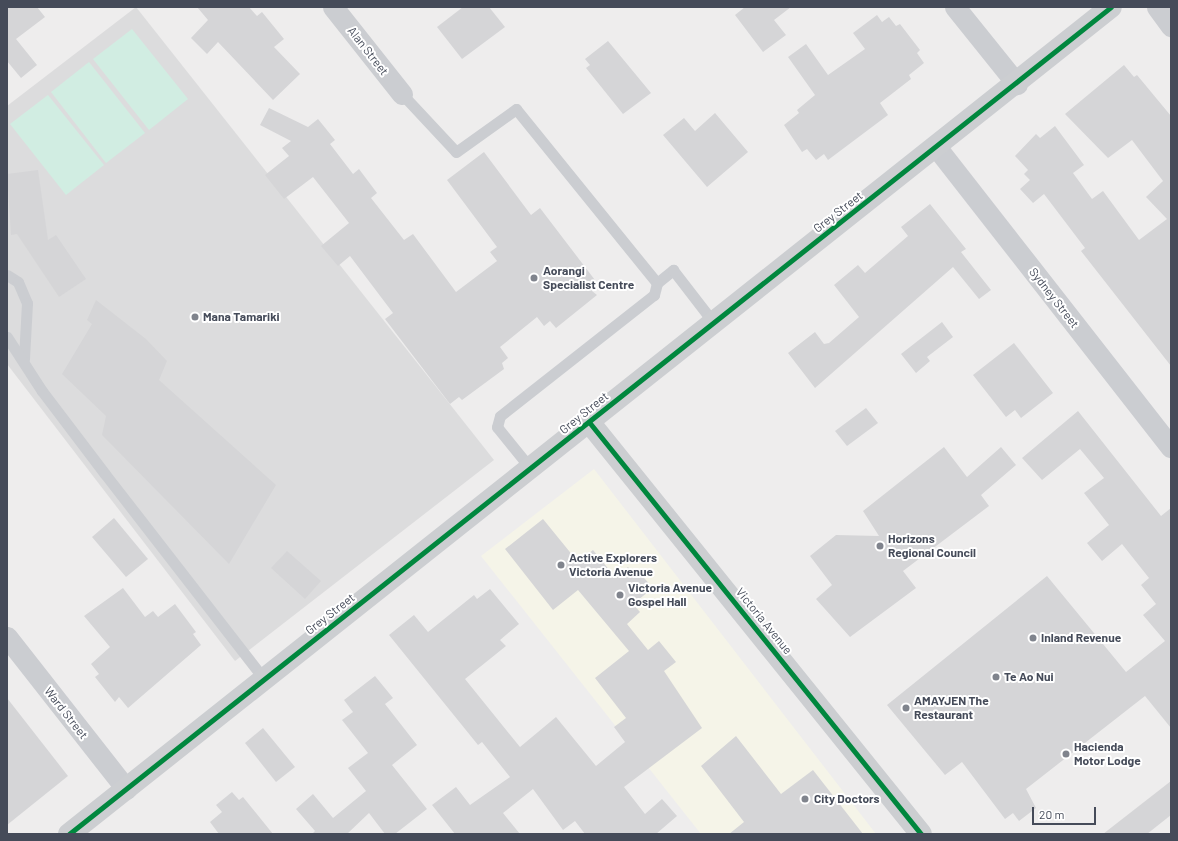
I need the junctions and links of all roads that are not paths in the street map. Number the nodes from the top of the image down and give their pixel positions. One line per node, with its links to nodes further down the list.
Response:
1 (333, 7): 7 (street, Alan Street)
2 (955, 7): 6 (street)
3 (1111, 7): 6 (street, Grey Street)
4 (1156, 7): 5 (street)
5 (1171, 26)
6 (1017, 84): 8 (street, Grey Street)
7 (402, 94): 10 (lane)
8 (937, 148): 11 (street, Grey Street); 15 (street, Sydney Street)
9 (7, 275): 13 (lane)
10 (657, 283): 11 (lane); 16 (lane)
11 (714, 323): 14 (street, Grey Street)
12 (7, 337): 13 (lane)
13 (24, 359): 18 (lane)
14 (589, 422): 16 (street, Grey Street); 21 (street, Victoria Avenue)
15 (1171, 448)
16 (531, 469): 18 (street, Grey Street)
17 (7, 636): 19 (street, Ward Street)
18 (264, 679): 19 (street, Grey Street)
19 (126, 789): 20 (street, Grey Street)
20 (69, 834)
21 (921, 834)

